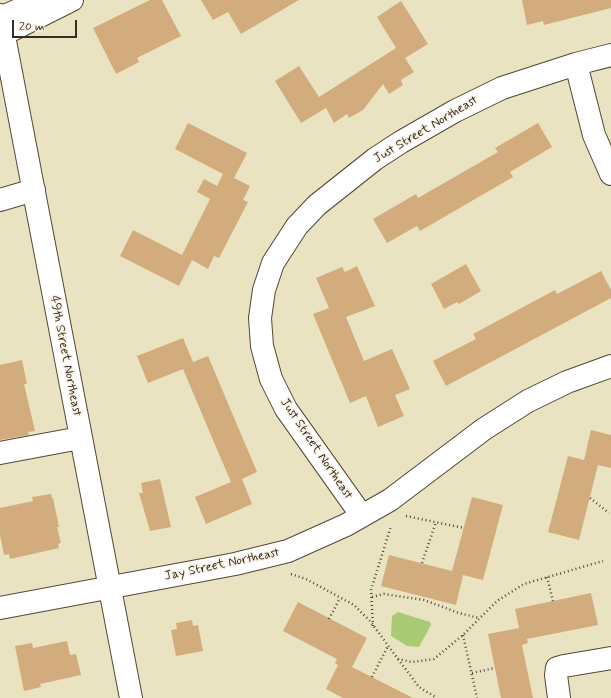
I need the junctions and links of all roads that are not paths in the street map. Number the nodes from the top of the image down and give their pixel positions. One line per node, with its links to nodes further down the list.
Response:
1 (42, 0): 3 (street)
2 (72, 0): 3 (street)
3 (1, 24): 7 (street, 49th Street Northeast)
4 (611, 56): 5 (street, Just Street Northeast)
5 (576, 64): 6 (street); 12 (street, Just Street Northeast)
6 (611, 174)
7 (34, 190): 8 (street); 10 (street, 49th Street Northeast)
8 (0, 200)
9 (611, 366): 12 (street, Jay Street Northeast)
10 (80, 438): 11 (street); 13 (street, 49th Street Northeast)
11 (0, 453)
12 (362, 516): 13 (street, Jay Street Northeast)
13 (110, 586): 14 (street, Jay Street Northeast); 16 (street, 49th Street Northeast)
14 (0, 608)
15 (611, 658): 17 (street)
16 (131, 698)
17 (559, 698)

